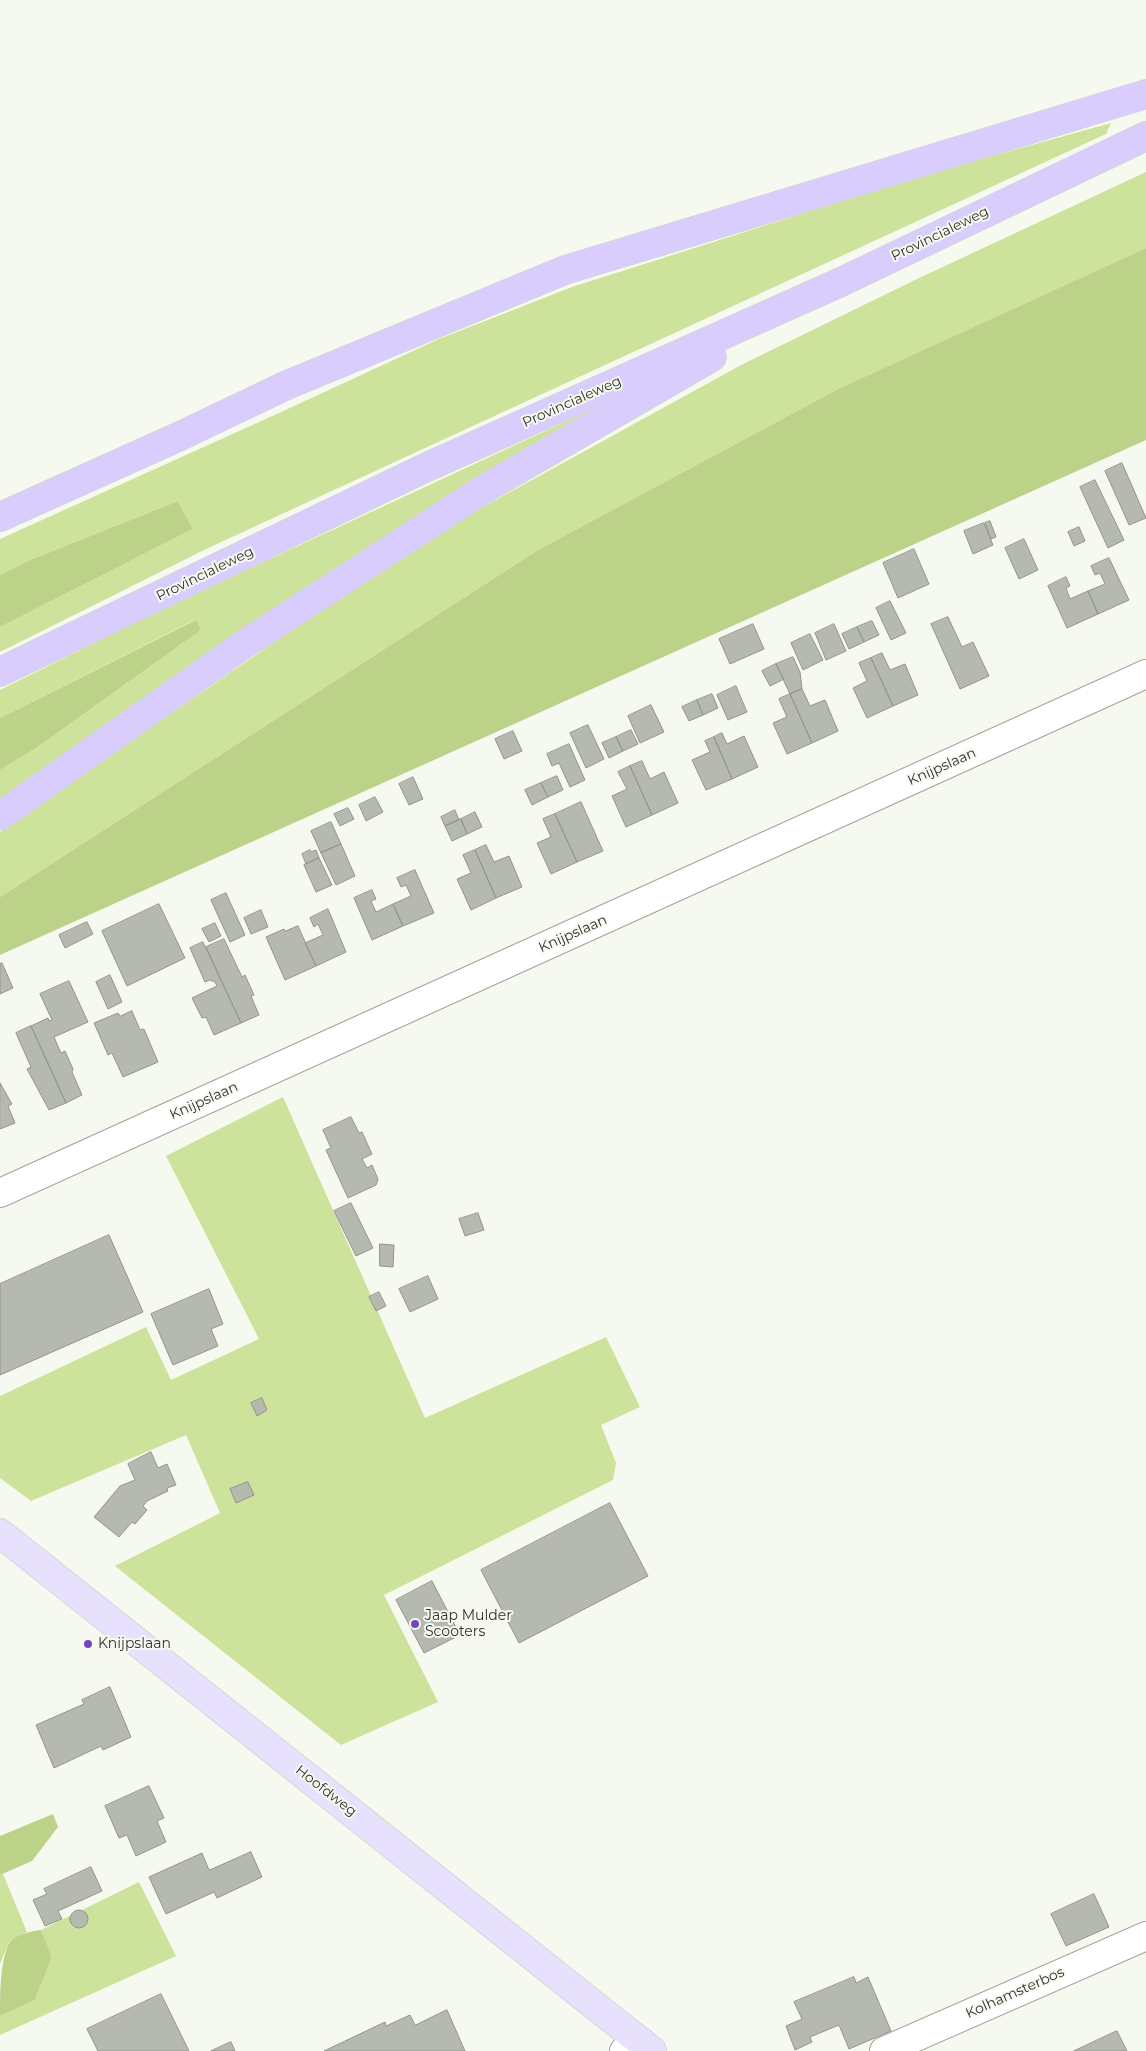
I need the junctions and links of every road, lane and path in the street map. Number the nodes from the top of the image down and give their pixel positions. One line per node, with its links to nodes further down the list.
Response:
1 (1146, 94): 4 (highway)
2 (1146, 136): 3 (highway, Provincialeweg)
3 (841, 282): 5 (highway, Provincialeweg); 7 (highway)
4 (0, 517)
5 (0, 672)
6 (1146, 674): 8 (street, Knijpslaan)
7 (0, 816)
8 (0, 1193)
9 (0, 1533): 11 (main road, Hoofdweg)
10 (1146, 1936): 12 (street, Kolhamsterbos)
11 (639, 2048)
12 (884, 2051)

